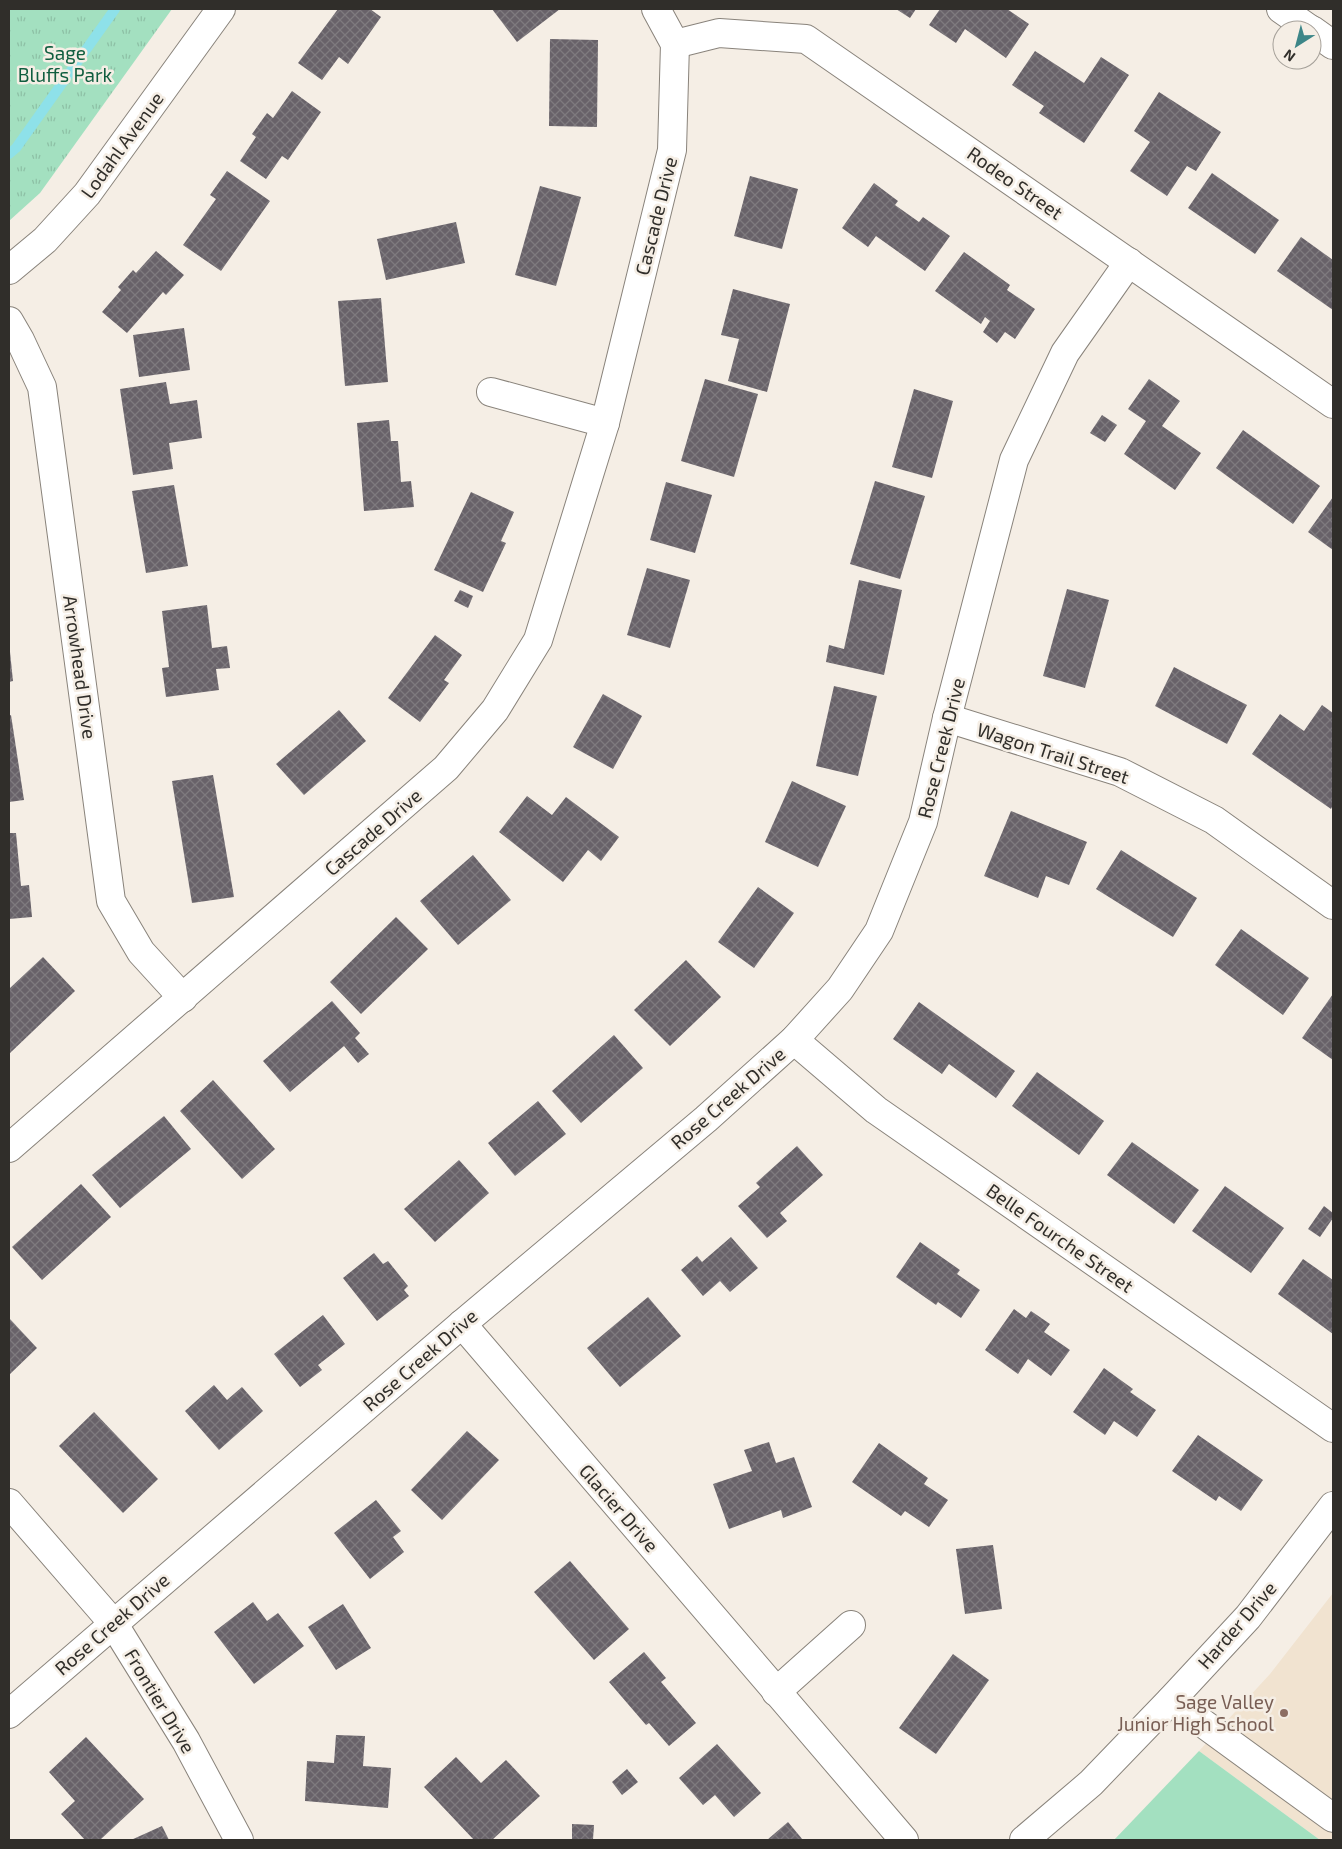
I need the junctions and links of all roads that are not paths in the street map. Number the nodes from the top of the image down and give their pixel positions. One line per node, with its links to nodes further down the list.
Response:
1 (221, 9): 9 (street, Lodahl Avenue)
2 (656, 9): 6 (street)
3 (1281, 9): 4 (street)
4 (1297, 20)
5 (1322, 38): 7 (street)
6 (675, 44): 8 (street, Rodeo Street); 13 (street, Cascade Drive)
7 (1333, 46)
8 (1129, 262): 12 (street, Rodeo Street); 14 (street, Rose Creek Drive)
9 (9, 270)
10 (9, 322): 16 (street, Arrowhead Drive)
11 (491, 392): 13 (street)
12 (1333, 404)
13 (605, 423): 16 (street, Cascade Drive)
14 (947, 718): 15 (street, Wagon Trail Street); 17 (street, Rose Creek Drive)
15 (1333, 905)
16 (183, 998): 18 (street, Cascade Drive)
17 (794, 1040): 19 (street, Rose Creek Drive); 20 (street, Belle Fourche Street)
18 (9, 1148)
19 (462, 1324): 23 (street, Rose Creek Drive); 25 (street, Glacier Drive)
20 (1333, 1428)
21 (9, 1503): 23 (street, Frontier Drive)
22 (1333, 1506): 26 (street, Harder Drive)
23 (113, 1624): 27 (street, Rose Creek Drive); 29 (street, Frontier Drive)
24 (851, 1625): 25 (street)
25 (776, 1692): 30 (street, Glacier Drive)
26 (1172, 1700): 28 (street); 31 (street, Harder Drive)
27 (9, 1714)
28 (1333, 1818)
29 (239, 1840)
30 (904, 1840)
31 (1024, 1840)

